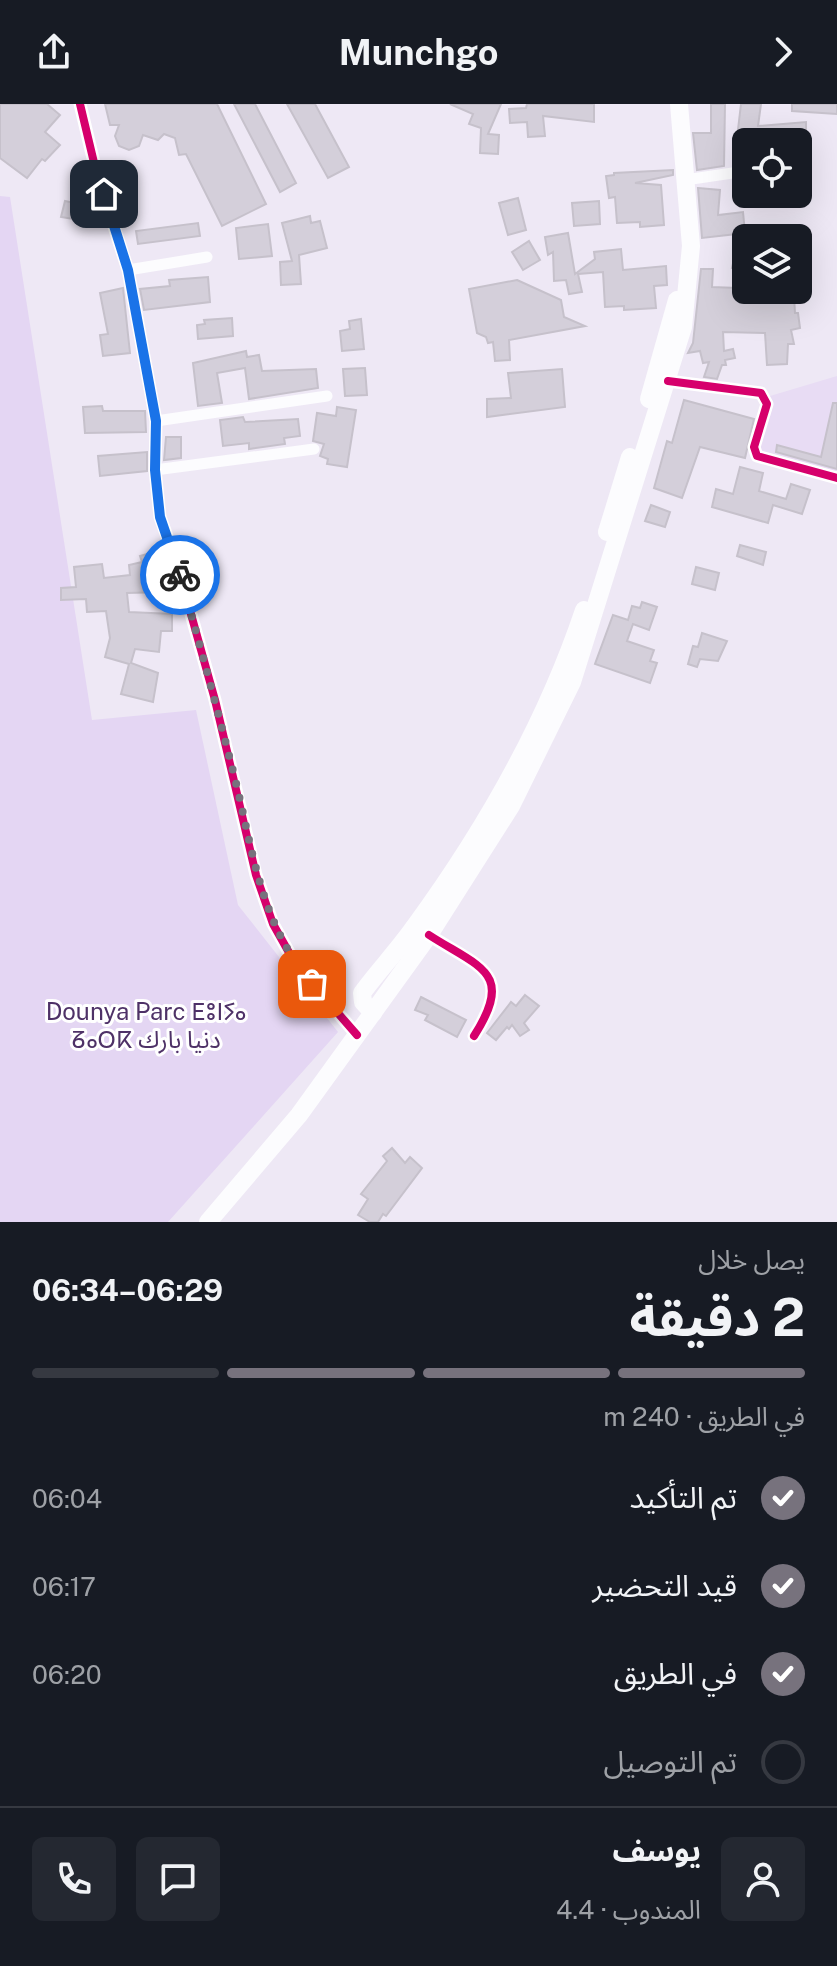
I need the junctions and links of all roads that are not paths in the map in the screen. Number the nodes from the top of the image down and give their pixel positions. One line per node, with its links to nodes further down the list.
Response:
1 (80, 104): 7 (street)
2 (666, 104): 15 (main road)
3 (679, 104): 5 (main road)
4 (732, 173): 5 (street)
5 (685, 180): 8 (main road)
6 (207, 257): 7 (street)
7 (128, 270): 10 (street)
8 (668, 381): 13 (street); 14 (main road)
9 (327, 396): 10 (street)
10 (156, 421): 12 (street)
11 (314, 449): 12 (street)
12 (155, 470): 16 (street)
13 (837, 478)
14 (429, 935): 15 (main road); 17 (street)
15 (373, 1013): 16 (main road)
16 (357, 1035): 18 (main road)
17 (474, 1036)
18 (208, 1222)

